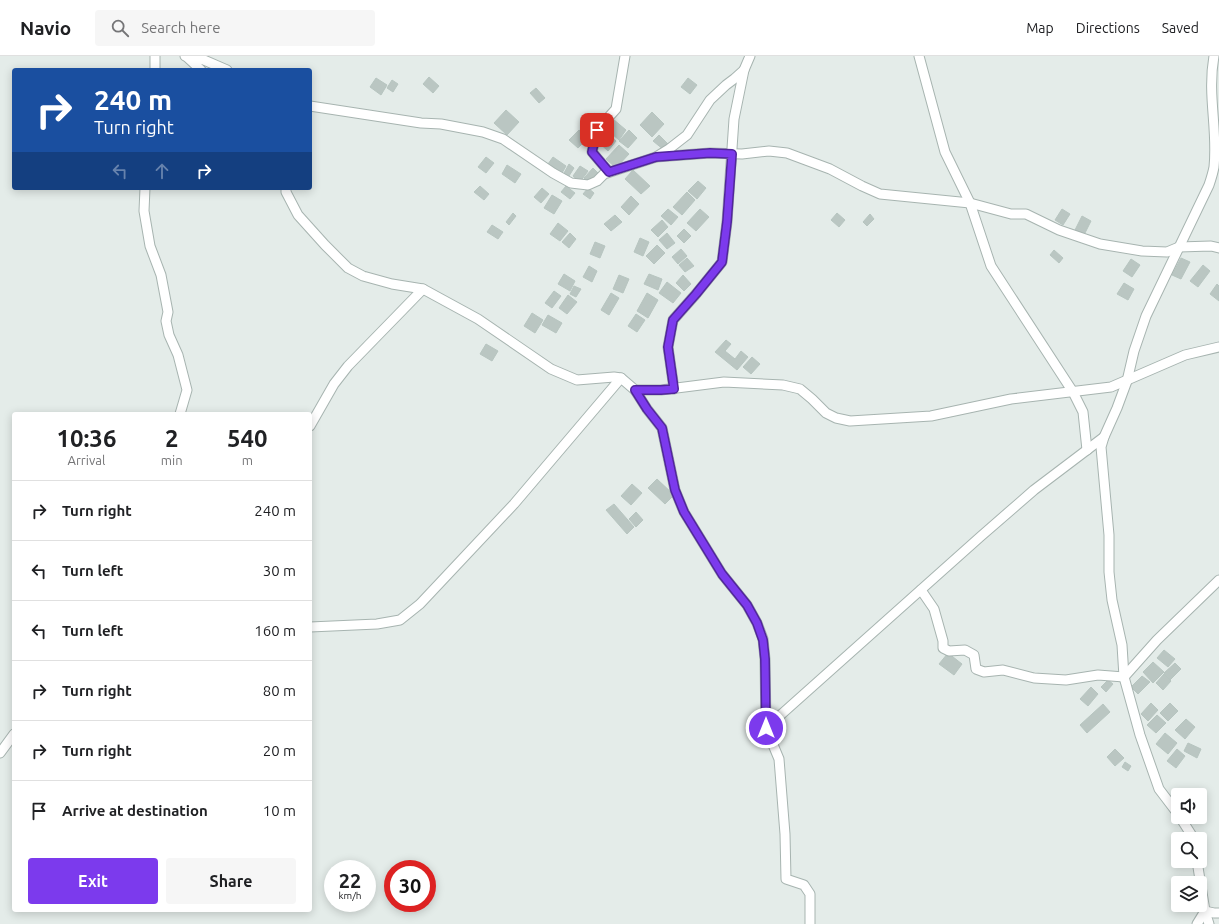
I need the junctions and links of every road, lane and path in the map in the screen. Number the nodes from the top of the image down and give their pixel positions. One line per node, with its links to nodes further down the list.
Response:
1 (154, 56): 8 (street)
2 (625, 56): 15 (street)
3 (756, 56): 7 (street)
4 (919, 56): 18 (street)
5 (1214, 56): 19 (street)
6 (186, 57): 9 (street); 10 (street)
7 (749, 58): 11 (street)
8 (155, 68)
9 (199, 68)
10 (222, 68)
11 (744, 70): 13 (street); 14 (street)
12 (312, 106): 15 (street)
13 (732, 154): 14 (street); 18 (street); 25 (street)
14 (656, 157): 15 (street)
15 (609, 172)
16 (145, 190): 28 (street)
17 (286, 190): 21 (street)
18 (970, 203): 19 (street); 27 (street)
19 (1179, 248): 20 (street); 24 (street)
20 (1219, 248)
21 (423, 289): 23 (street); 29 (street)
22 (1219, 347): 24 (street)
23 (621, 378): 26 (street); 34 (street)
24 (1127, 381): 27 (street); 30 (street)
25 (674, 389): 26 (street); 27 (street)
26 (635, 390): 36 (street)
27 (1073, 392): 31 (street)
28 (181, 412)
29 (312, 422)
30 (1104, 437): 31 (street); 35 (street)
31 (1087, 450): 33 (street)
32 (1219, 580): 35 (street)
33 (921, 590): 35 (street); 36 (street)
34 (312, 627)
35 (1124, 677): 39 (street)
36 (766, 728): 44 (street)
37 (12, 737): 38 (street)
38 (0, 753)
39 (1171, 805)
40 (1207, 911): 43 (street)
41 (1204, 912): 45 (street)
42 (1205, 912): 46 (street)
43 (1219, 913)
44 (810, 924)
45 (1197, 924)
46 (1210, 924)

